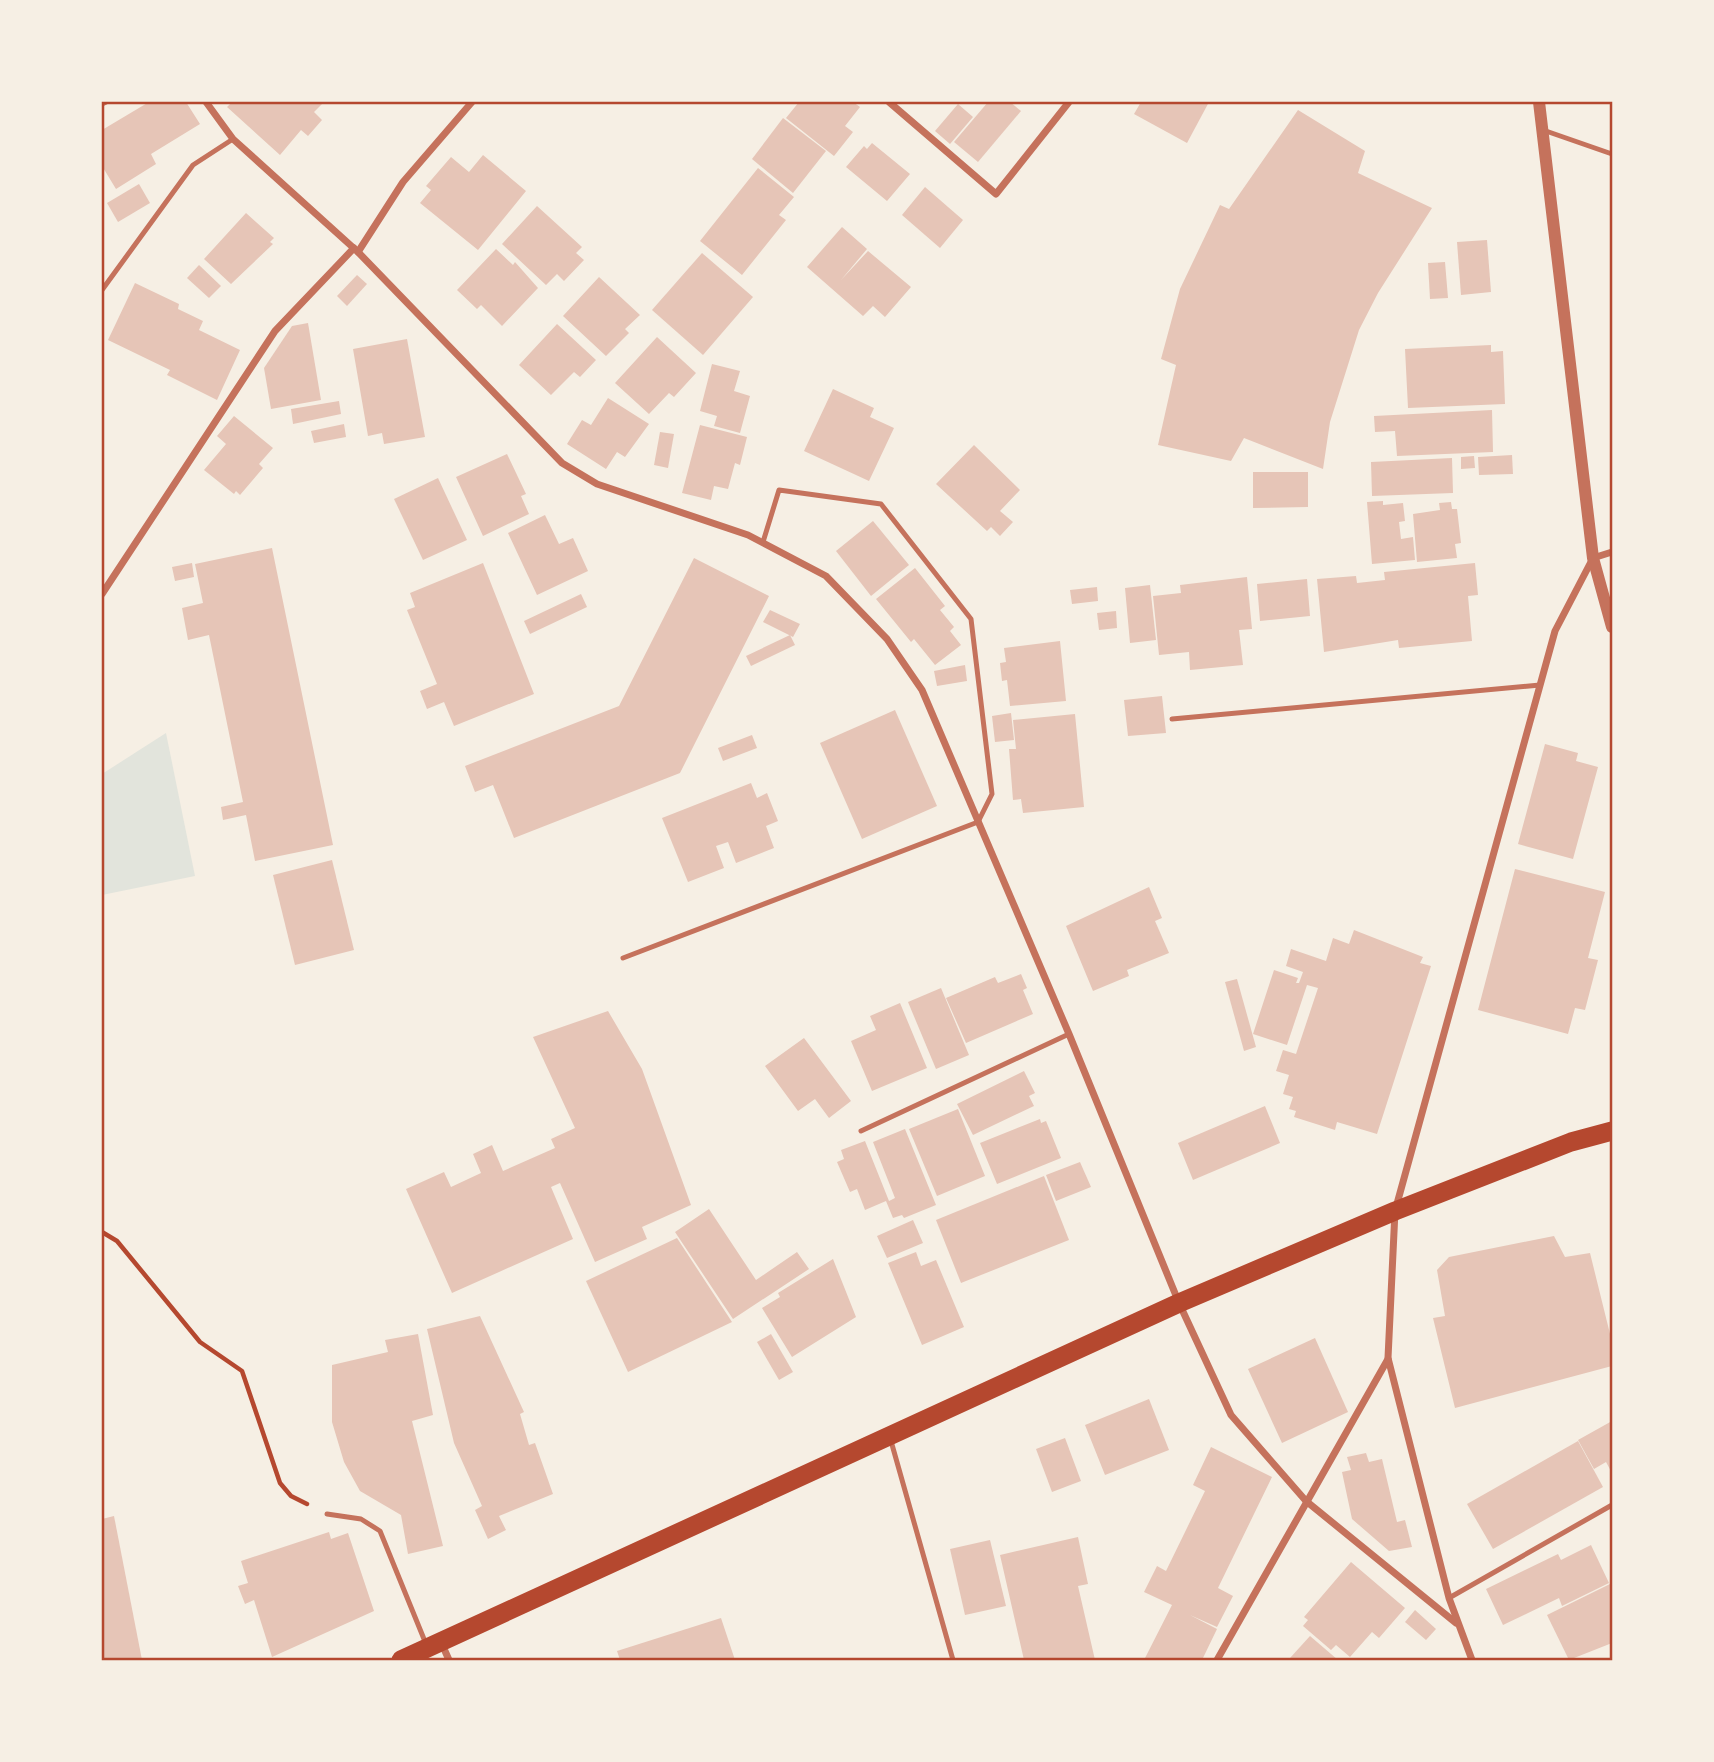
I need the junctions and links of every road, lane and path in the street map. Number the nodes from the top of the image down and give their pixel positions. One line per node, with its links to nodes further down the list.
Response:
1 (206, 102): 7 (street)
2 (472, 102): 9 (street)
3 (889, 102): 4 (street)
4 (1069, 102)
5 (1539, 102): 6 (street)
6 (1543, 130): 8 (lane); 13 (street)
7 (233, 139): 9 (street); 10 (lane)
8 (1612, 155)
9 (356, 250): 11 (street); 14 (street)
10 (102, 290)
11 (763, 542): 18 (street); 18 (lane)
12 (1612, 552): 13 (street)
13 (1593, 558): 15 (street); 16 (street)
14 (102, 594)
15 (1612, 627)
16 (1540, 685): 17 (lane); 23 (street)
17 (1172, 719)
18 (978, 822): 19 (lane); 20 (street)
19 (623, 958)
20 (1069, 1034): 21 (lane); 25 (street)
21 (861, 1131)
22 (1612, 1131): 23 (highway)
23 (1395, 1211): 25 (highway); 26 (street)
24 (102, 1232): 30 (path)
25 (1179, 1303): 27 (highway); 28 (street)
26 (1388, 1358): 28 (street); 31 (street)
27 (890, 1436): 33 (highway); 36 (lane)
28 (1306, 1501): 32 (street); 37 (street)
29 (1612, 1505): 31 (lane)
30 (327, 1514): 33 (lane)
31 (1449, 1598): 32 (street)
32 (1457, 1623): 38 (street)
33 (434, 1645): 34 (highway); 35 (street)
34 (401, 1661)
35 (449, 1661)
36 (953, 1661)
37 (1217, 1661)
38 (1472, 1661)

